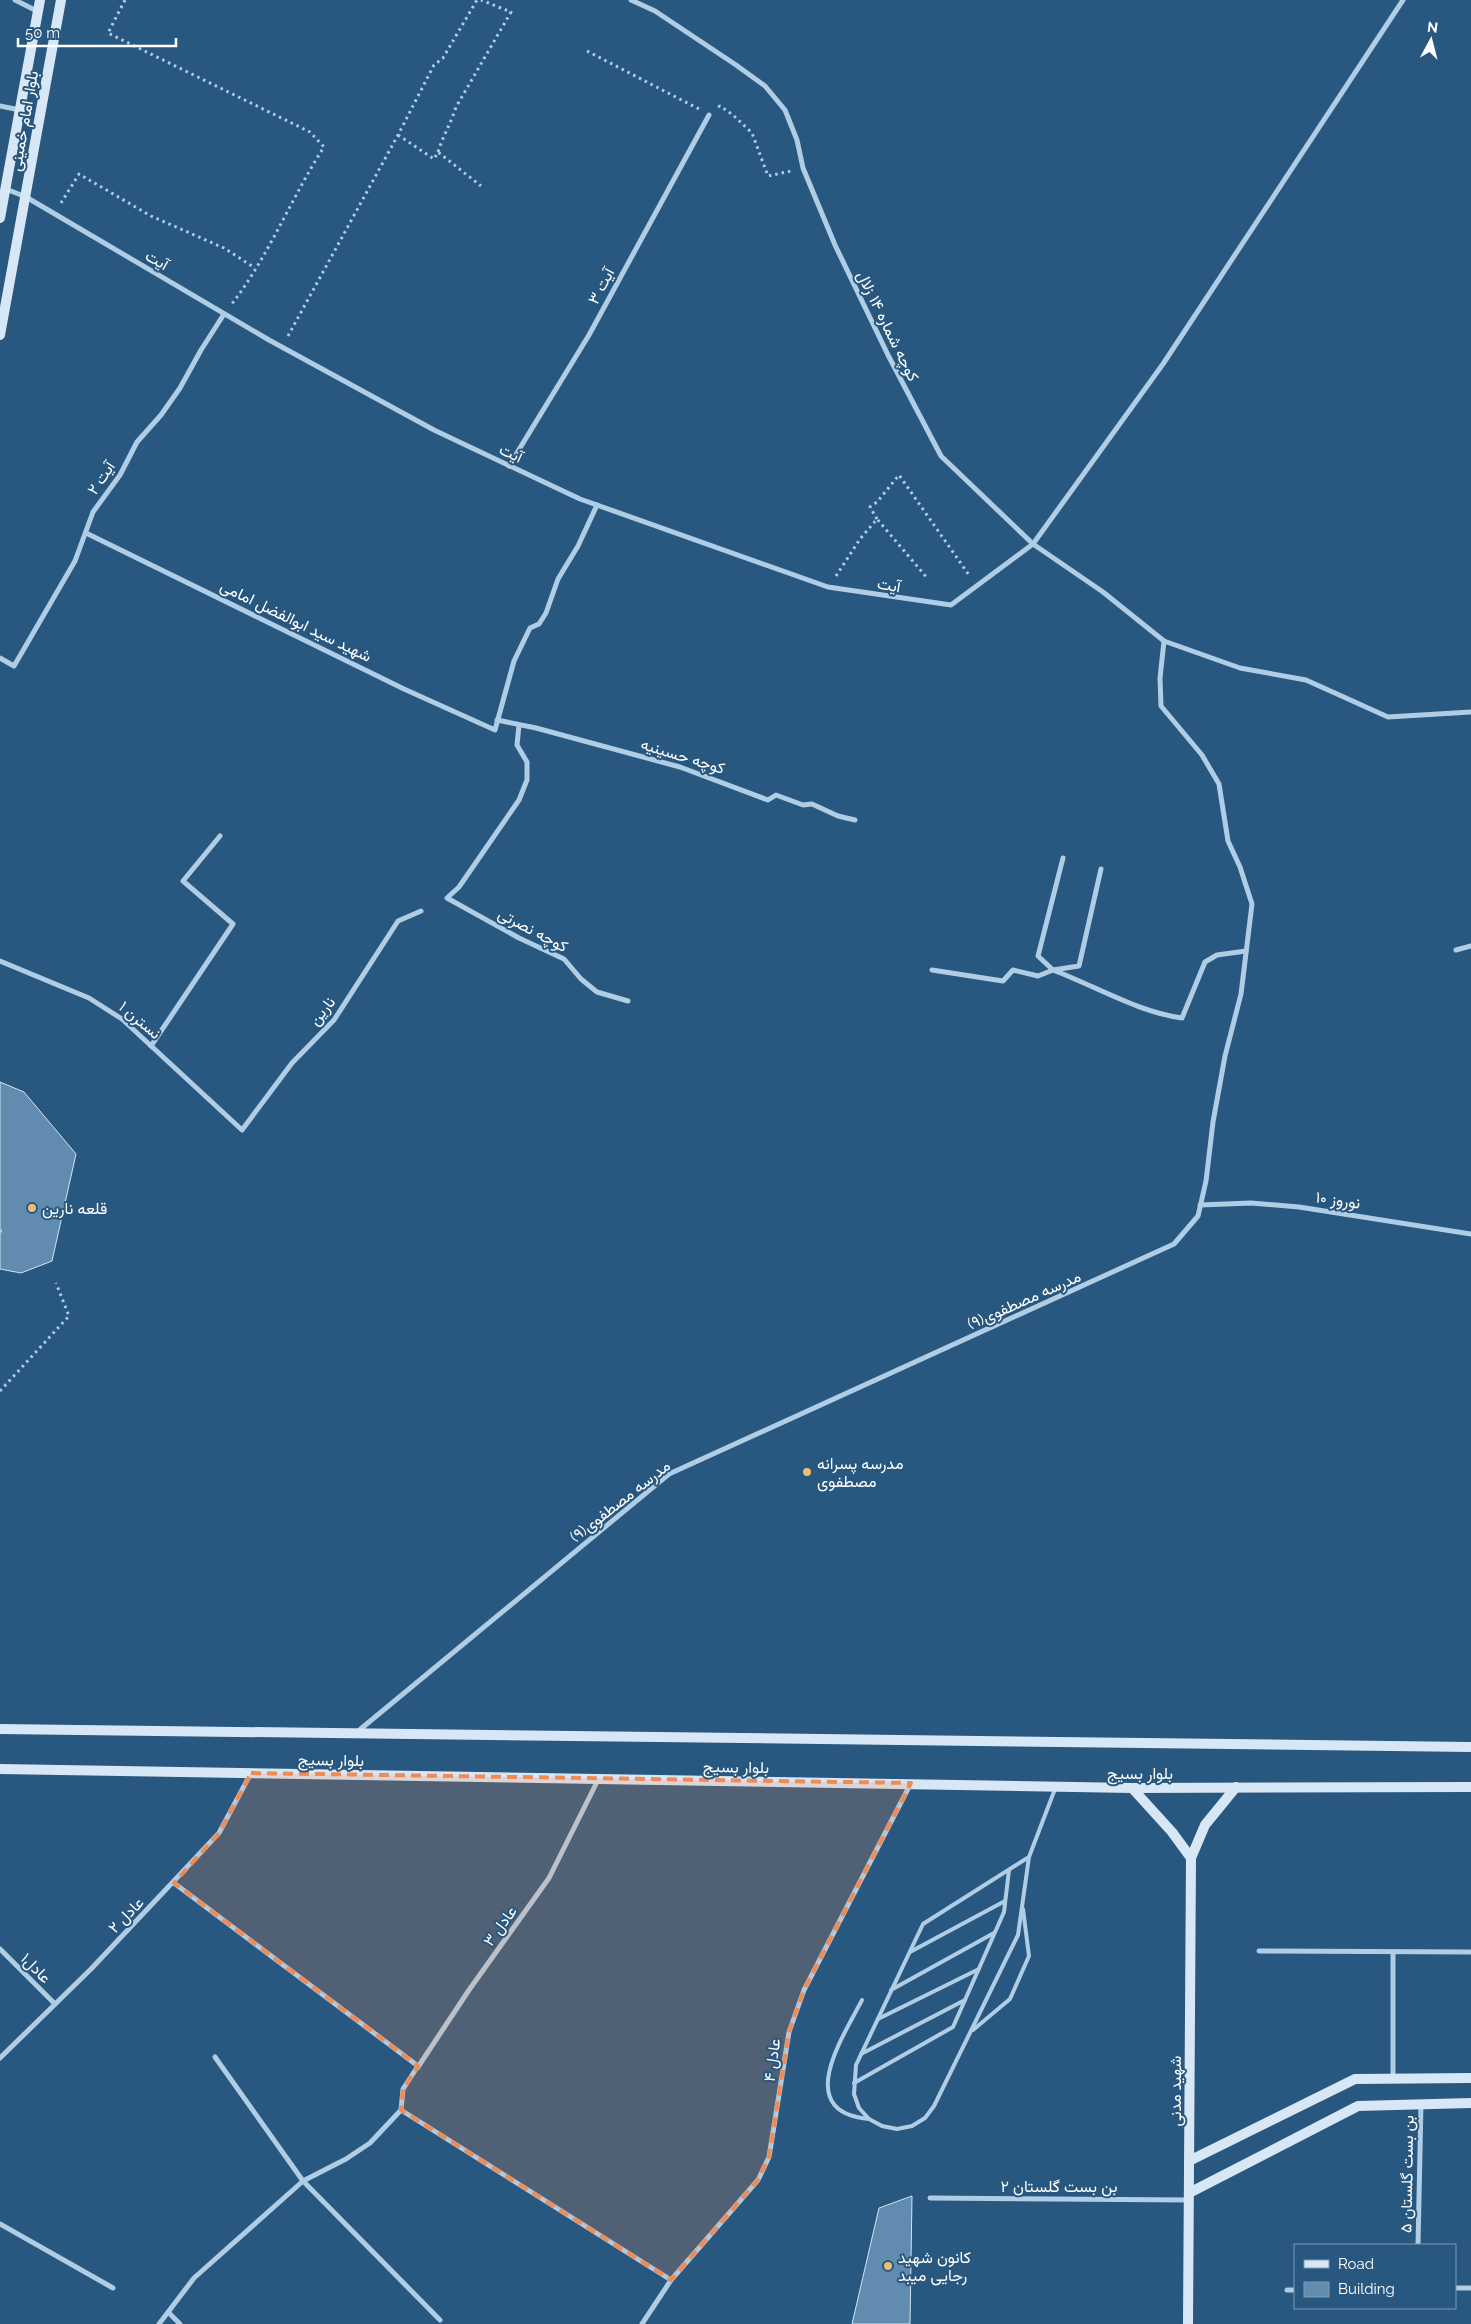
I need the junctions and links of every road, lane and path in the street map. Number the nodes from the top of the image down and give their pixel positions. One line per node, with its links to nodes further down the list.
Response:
1 (15, 0): 8 (street)
2 (40, 0): 8 (main road, بلوار امام خمینی)
3 (60, 0): 16 (main road, بلوار امام خمینی)
4 (126, 0): 19 (path)
5 (479, 0): 12 (path); 13 (path)
6 (631, 0): 27 (street, کوچه شماره ۱۴ زلال)
7 (1403, 0): 27 (street, آیت)
8 (38, 11): 10 (main road, بلوار امام خمینی)
9 (0, 106): 10 (street)
10 (20, 110): 15 (main road, بلوار امام خمینی)
11 (709, 115): 23 (street, آیت ۳)
12 (398, 135): 13 (path); 22 (path)
13 (438, 152): 14 (path)
14 (481, 186)
15 (6, 189): 16 (street, آیت); 18 (main road, بلوار امام خمینی)
16 (26, 198): 17 (street, آیت); 21 (main road, بلوار امام خمینی)
17 (54, 214): 19 (path); 20 (street, آیت)
18 (0, 218)
19 (255, 268): 20 (path)
20 (224, 314): 22 (street, آیت); 26 (street, آیت ۲)
21 (0, 335)
22 (282, 347): 23 (street, آیت)
23 (509, 466): 24 (street, آیت)
24 (597, 505): 30 (street, آیت); 34 (street)
25 (877, 519): 28 (path); 29 (path); 30 (path)
26 (86, 533): 32 (street, آیت ۲); 34 (street, شهید سید ابوالفضل امامی)
27 (1033, 544): 29 (street, آیت); 31 (street, کوچه شماره ۱۴ زلال)
28 (928, 579)
29 (977, 586): 30 (street, آیت)
30 (828, 587)
31 (1164, 641): 33 (street, کوچه شماره ۱۴ زلال); 43 (street, مدرسه مصطفوی(۹))
32 (0, 658)
33 (1471, 712)
34 (497, 720): 35 (street, کوچه حسینیه)
35 (519, 724): 36 (street, کوچه حسینیه); 47 (street, کوچه نصرتی)
36 (855, 820)
37 (220, 836): 48 (street)
38 (1063, 858): 46 (street)
39 (1101, 869): 46 (street)
40 (421, 911): 49 (street, نارین)
41 (1471, 946): 42 (street)
42 (1456, 950)
43 (1246, 951): 46 (street); 50 (street, مدرسه مصطفوی(۹))
44 (0, 961): 48 (street, نسترن ۱)
45 (932, 970): 46 (street)
46 (1053, 970)
47 (628, 1001)
48 (151, 1046): 49 (street, نسترن ۱)
49 (242, 1130)
50 (1200, 1205): 51 (street, نوروز ۱۰); 55 (street, مدرسه مصطفوی(۹))
51 (1471, 1234)
52 (56, 1283): 53 (path)
53 (0, 1391)
54 (0, 1730): 55 (main road, بلوار بسیج)
55 (356, 1733): 56 (main road, بلوار بسیج)
56 (1471, 1748)
57 (0, 1769): 58 (main road, بلوار بسیج)
58 (251, 1773): 59 (main road, بلوار بسیج); 68 (street, عادل ۲)
59 (598, 1780): 60 (main road, بلوار بسیج); 87 (street, عادل ۳)
60 (910, 1783): 61 (main road, بلوار بسیج); 101 (street, عادل ۴)
61 (1056, 1787): 64 (main road, بلوار بسیج); 65 (lane)
62 (1236, 1787): 63 (main road, بلوار بسیج); 64 (main road, بلوار بسیج); 66 (main road, شهید مدنی)
63 (1471, 1787)
64 (1132, 1788): 66 (main road)
65 (1029, 1857): 67 (lane); 70 (lane)
66 (1191, 1858): 95 (main road, شهید مدنی)
67 (1009, 1870): 69 (lane); 76 (lane)
68 (174, 1883): 81 (street, عادل ۲); 87 (street)
69 (1005, 1901): 71 (lane); 76 (lane)
70 (1022, 1904): 83 (lane); 83 (lane)
71 (994, 1933): 77 (lane); 78 (lane)
72 (0, 1948): 81 (street, عادل۱)
73 (1259, 1951): 74 (street)
74 (1393, 1952): 75 (street); 89 (street)
75 (1471, 1952)
76 (909, 1953): 78 (lane)
77 (978, 1969): 80 (lane); 82 (lane)
78 (891, 1990): 82 (lane)
79 (862, 2000): 94 (lane)
80 (965, 2000): 84 (lane); 90 (lane)
81 (55, 2004): 86 (street, عادل ۲)
82 (877, 2019): 84 (lane)
83 (971, 2031): 94 (lane)
84 (861, 2054): 90 (lane)
85 (215, 2057): 96 (street)
86 (0, 2058)
87 (410, 2078): 93 (street)
88 (1471, 2078): 89 (main road)
89 (1393, 2079): 95 (main road)
90 (854, 2083): 94 (lane)
91 (1471, 2103): 92 (main road)
92 (1421, 2104): 97 (main road); 100 (street, بن بست گلستان ۵)
93 (401, 2110): 96 (street); 101 (street)
94 (869, 2119)
95 (1189, 2161): 97 (main road, شهید مدنی)
96 (303, 2181): 107 (street); 108 (street)
97 (1189, 2196): 98 (street, بن بست گلستان ۲); 112 (main road, شهید مدنی)
98 (930, 2198)
99 (0, 2224): 102 (street)
100 (1418, 2244)
101 (671, 2280): 111 (street, عادل ۴)
102 (113, 2288)
103 (1456, 2288): 104 (street)
104 (1471, 2288)
105 (1287, 2290): 106 (street)
106 (1294, 2290)
107 (169, 2313): 109 (street); 110 (street)
108 (440, 2320)
109 (159, 2324)
110 (180, 2324)
111 (642, 2324)
112 (1188, 2324)

